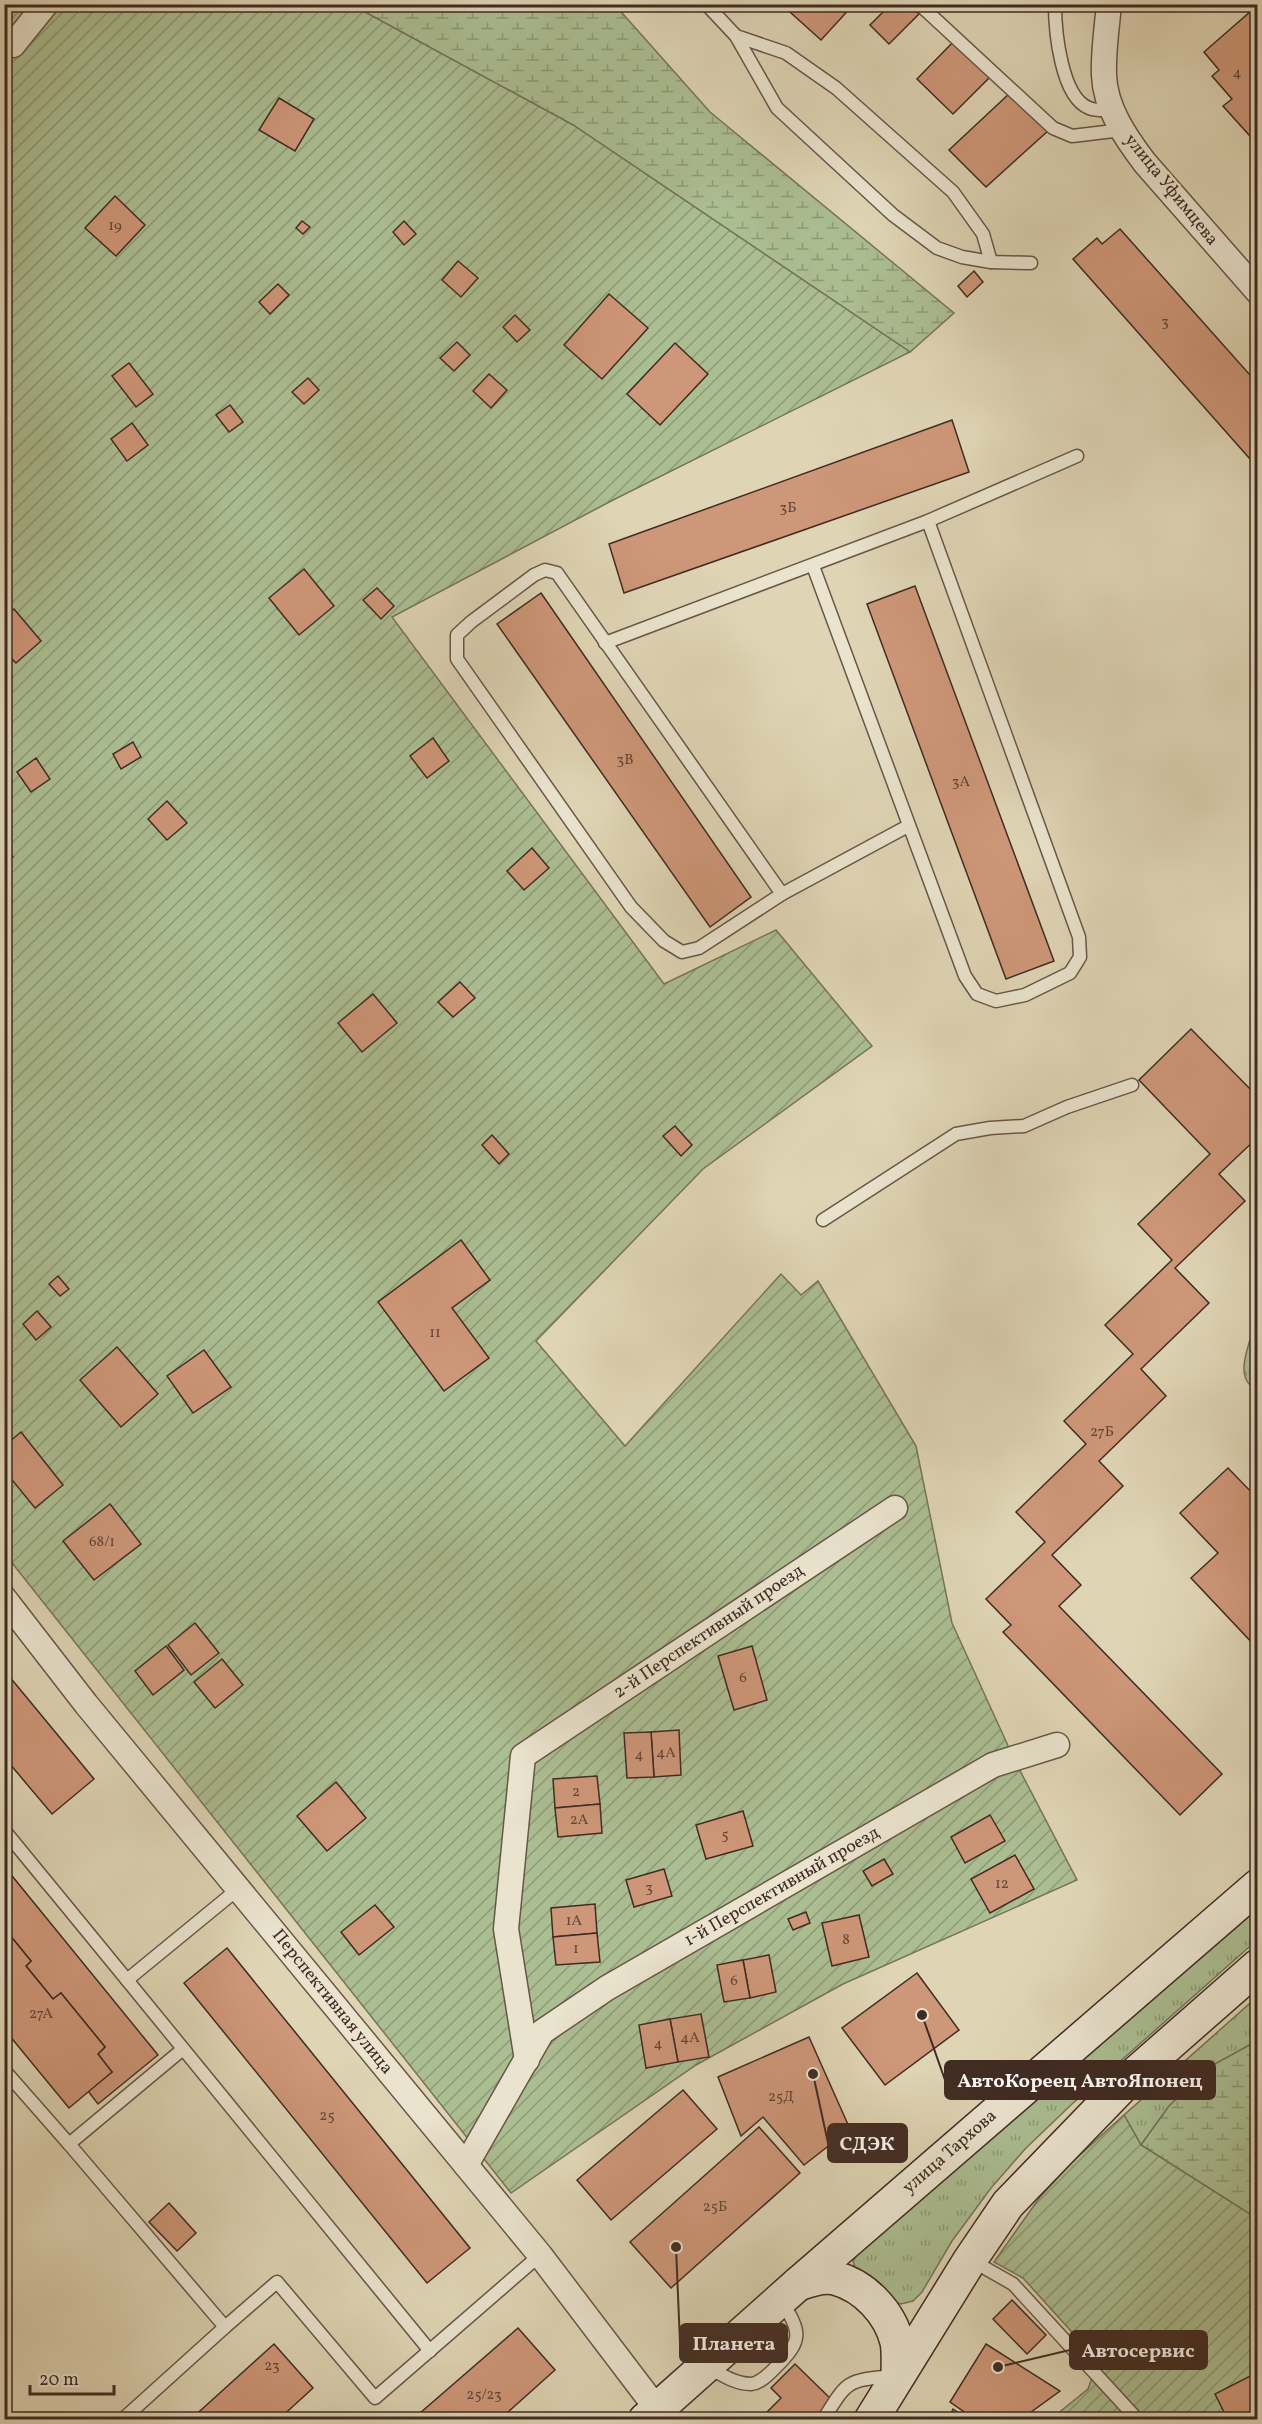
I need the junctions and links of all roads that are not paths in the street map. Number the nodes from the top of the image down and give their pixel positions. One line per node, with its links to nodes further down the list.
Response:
1 (46, 4): 7 (street)
2 (706, 4): 6 (lane)
3 (919, 4): 8 (lane)
4 (1055, 4): 8 (lane)
5 (1109, 4): 8 (street, улица Уфимцева)
6 (736, 36): 9 (lane); 9 (lane)
7 (4, 37)
8 (1117, 120): 11 (street, улица Уфимцева)
9 (992, 262): 10 (lane)
10 (1031, 263)
11 (1257, 292)
12 (1077, 456): 13 (lane)
13 (928, 521): 14 (lane); 16 (lane)
14 (813, 566): 15 (lane); 16 (lane)
15 (605, 643): 17 (lane); 17 (lane)
16 (908, 826): 17 (lane)
17 (782, 894)
18 (1132, 1085): 19 (lane)
19 (823, 1220)
20 (895, 1508): 29 (street, 2-й Перспективный проезд)
21 (4, 1598): 25 (street, Перспективная улица)
22 (1057, 1745): 29 (street, 1-й Перспективный проезд)
23 (4, 1830): 27 (lane)
24 (1257, 1887): 35 (main road, улица Тархова)
25 (238, 1889): 27 (lane); 32 (street, Перспективная улица)
26 (1257, 1966): 34 (main road)
27 (127, 1980): 28 (lane)
28 (183, 2049): 31 (lane); 37 (lane)
29 (527, 2060): 32 (street, 1-й Перспективный проезд)
30 (4, 2070): 31 (lane)
31 (69, 2144): 36 (lane)
32 (466, 2165): 33 (street, Перспективная улица)
33 (540, 2255): 37 (lane); 40 (street, Перспективная улица)
34 (970, 2260): 39 (main road); 44 (lane)
35 (789, 2291): 38 (main road, улица Тархова); 38 (lane); 39 (main road)
36 (225, 2327): 37 (lane); 41 (lane)
37 (430, 2351)
38 (706, 2365): 40 (main road, улица Тархова)
39 (898, 2375): 42 (lane); 43 (main road)
40 (651, 2414)
41 (122, 2420)
42 (823, 2420)
43 (871, 2420)
44 (1138, 2420)

